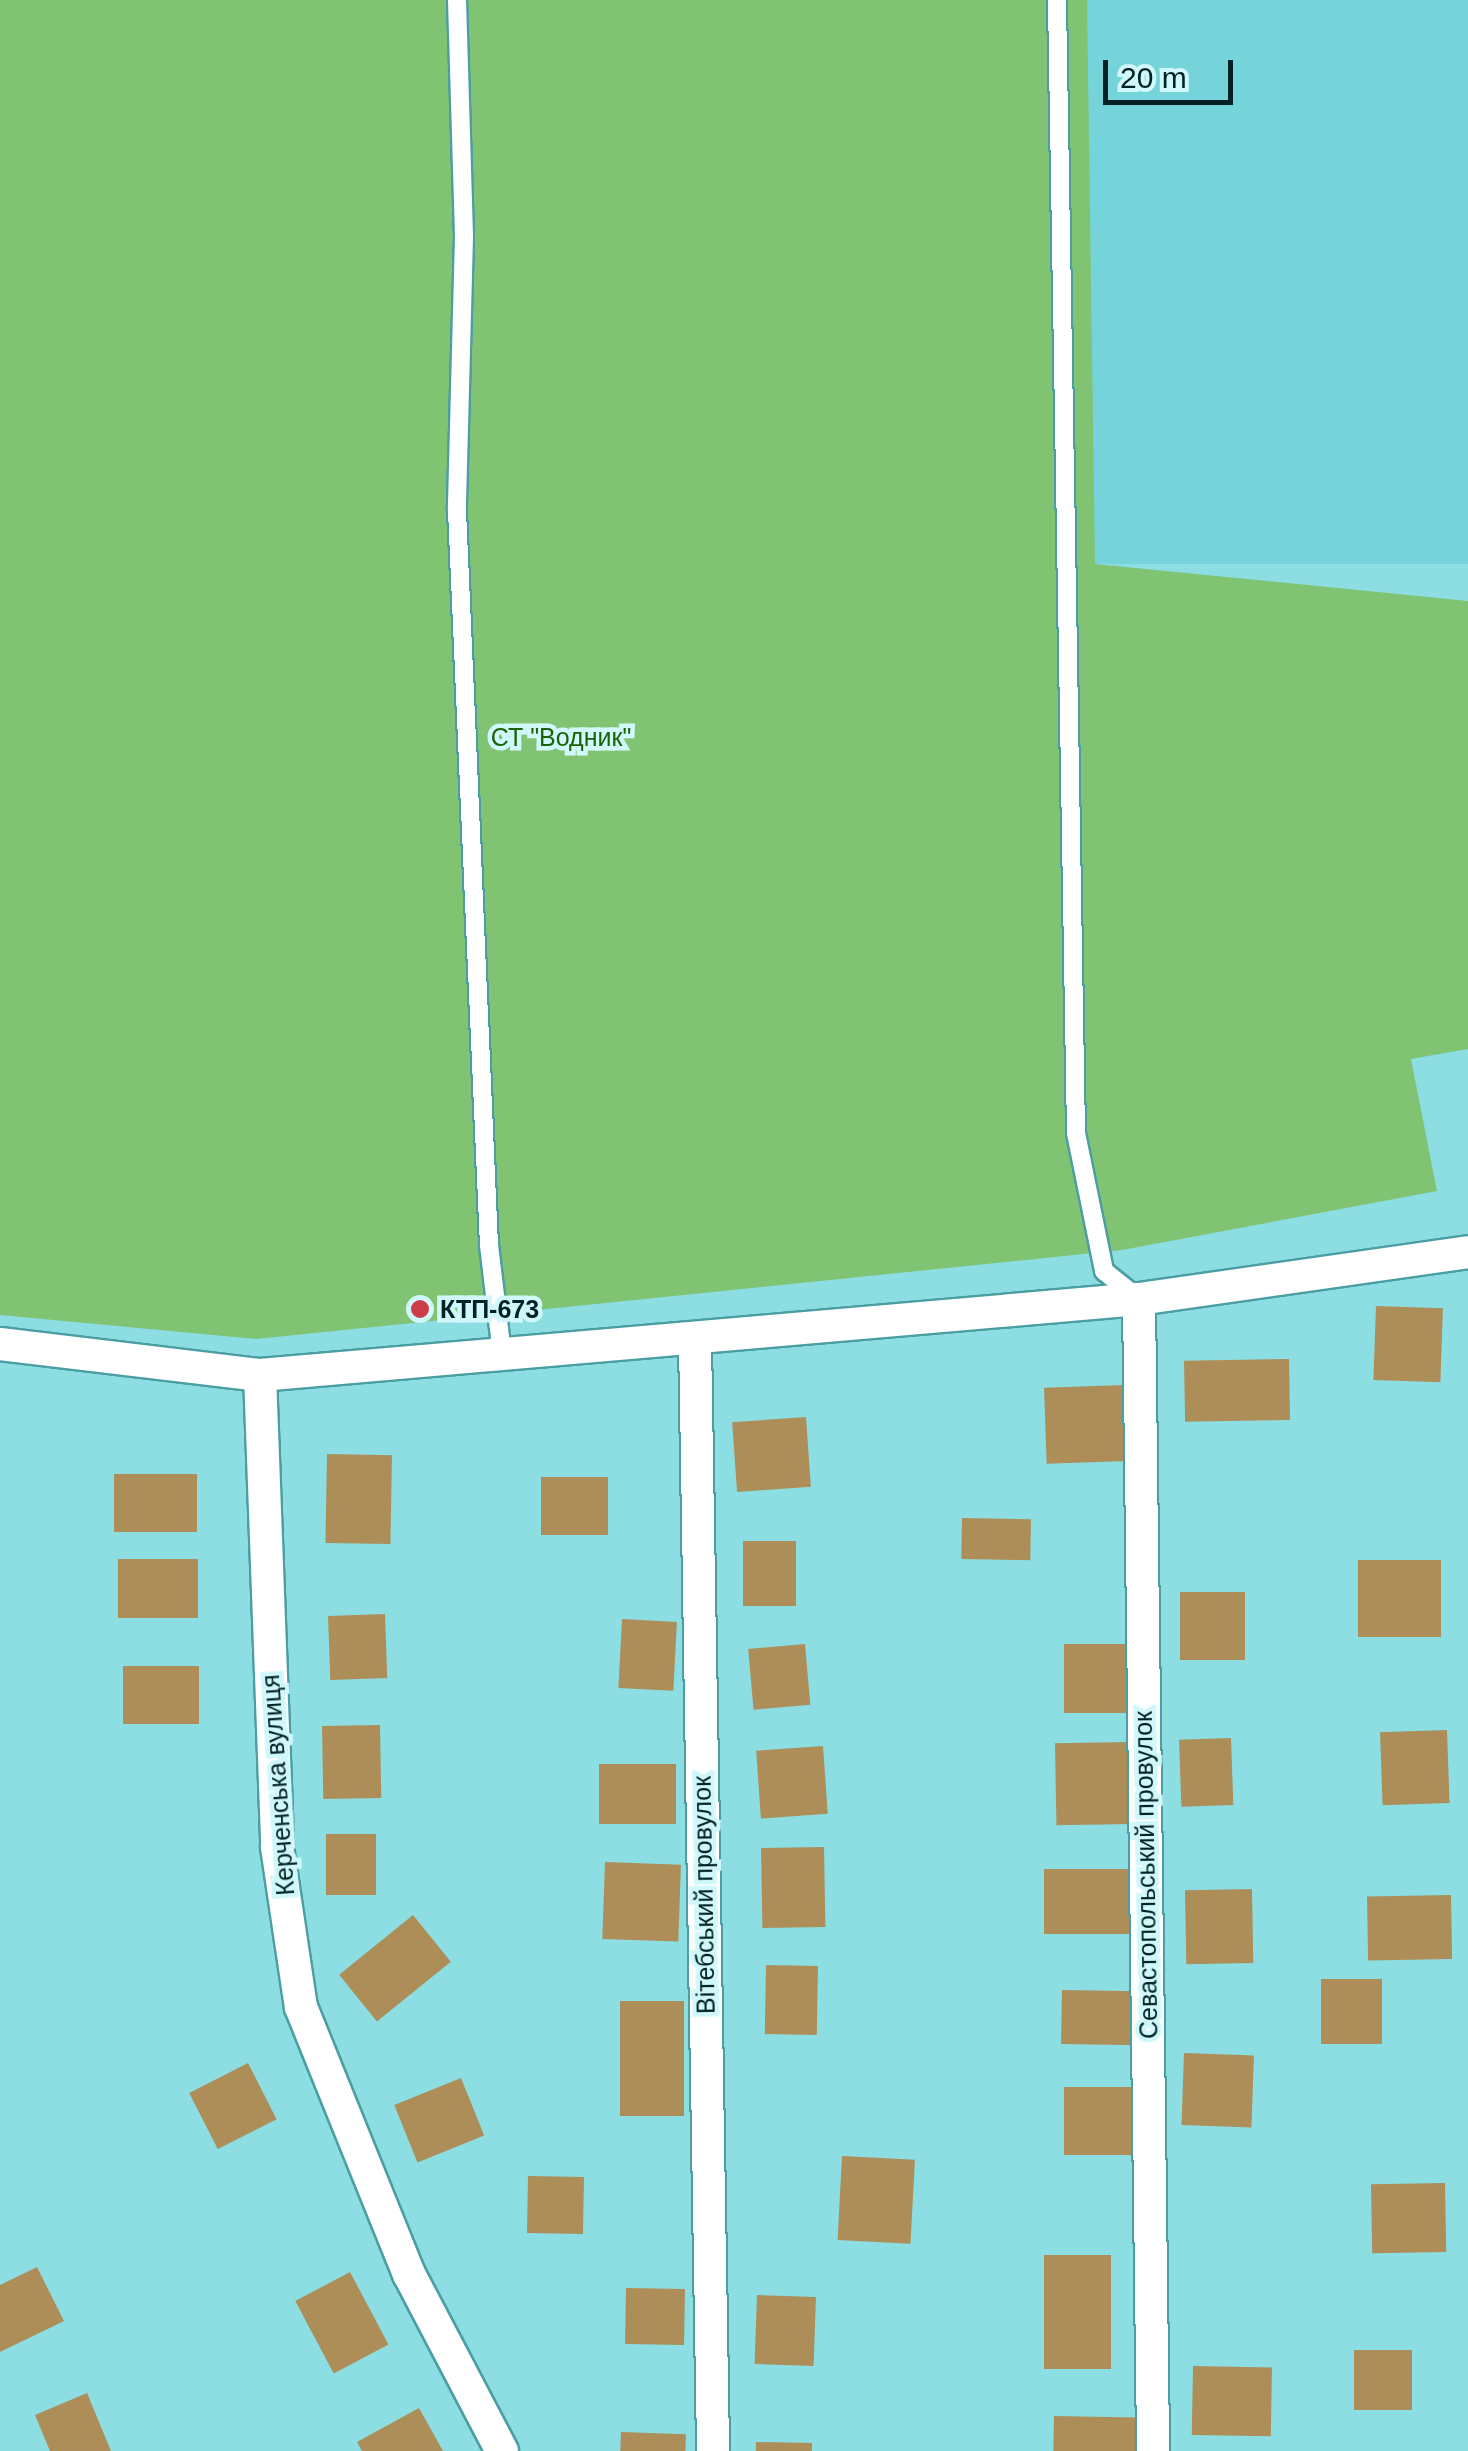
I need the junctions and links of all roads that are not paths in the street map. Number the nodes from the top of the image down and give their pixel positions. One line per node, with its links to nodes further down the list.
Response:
1 (457, 0): 7 (lane)
2 (1057, 0): 4 (lane)
3 (1468, 1252): 4 (street)
4 (1139, 1298): 5 (street); 11 (street, Севастопольський провулок)
5 (696, 1340): 7 (street); 10 (street, Вітебський провулок)
6 (0, 1344): 8 (street)
7 (502, 1354): 8 (street)
8 (260, 1374): 9 (street, Керченська вулиця)
9 (502, 2451)
10 (713, 2451)
11 (1153, 2451)

